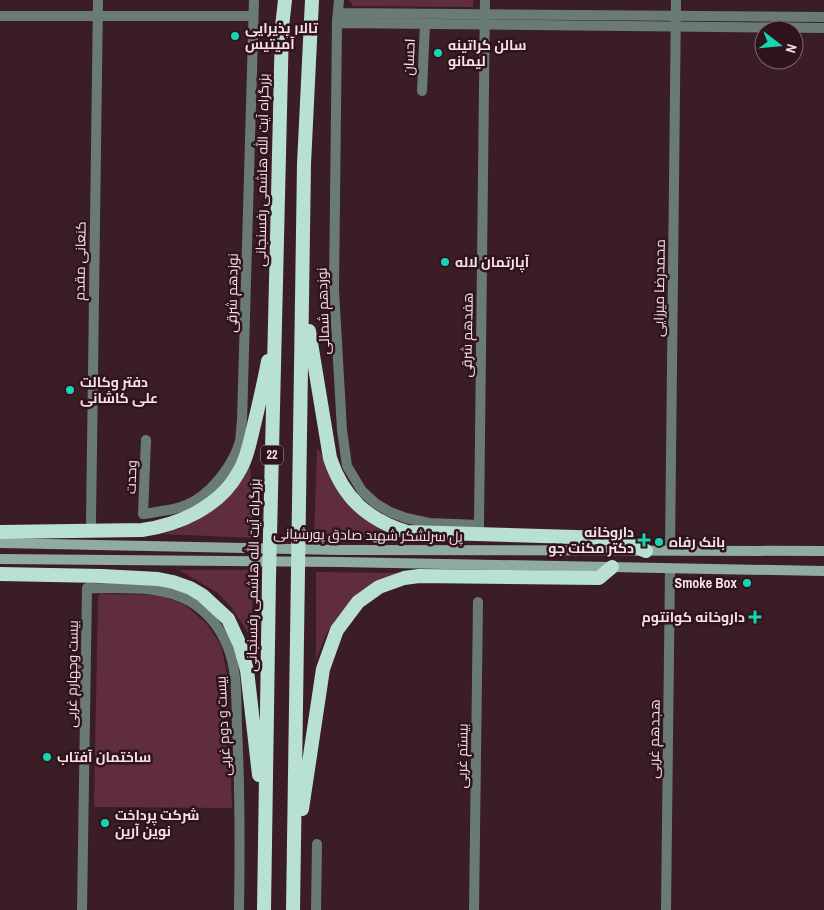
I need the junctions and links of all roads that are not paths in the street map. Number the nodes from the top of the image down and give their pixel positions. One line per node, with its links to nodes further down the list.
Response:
1 (98, 0): 9 (street, کنعانی مقدم)
2 (254, 0): 10 (street, نوزدهم شرقی)
3 (285, 0): 19 (highway, بزرگراه آیت الله هاشمی رفسنجانی / 22)
4 (312, 0): 18 (highway, 22)
5 (339, 0): 11 (street, نوزدهم شمالی)
6 (484, 0): 13 (street, هفدهم شرقی)
7 (676, 0): 14 (street, محمدرضا میرزایی)
8 (0, 16): 9 (street)
9 (97, 16): 10 (street); 22 (street, کنعانی مقدم)
10 (253, 16): 21 (street, نوزدهم شرقی)
11 (338, 18): 13 (street); 15 (street); 23 (street, نوزدهم شمالی)
12 (824, 18): 14 (street)
13 (484, 19): 14 (street); 15 (street); 23 (street, هفدهم شرقی)
14 (676, 21): 16 (street); 26 (street, محمدرضا میرزایی)
15 (425, 24): 17 (street, احسان)
16 (824, 28)
17 (422, 91)
18 (303, 296): 27 (highway); 38 (highway, 22)
19 (276, 324): 24 (highway); 36 (highway, بزرگراه آیت الله هاشمی رفسنجانی / 22)
20 (146, 440): 21 (street, وحدت)
21 (144, 514)
22 (90, 522)
23 (479, 525)
24 (0, 532)
25 (0, 543): 27 (main road, پل سرلشکر شهید صادق پورشیانی)
26 (670, 550): 27 (main road, پل سرلشکر شهید صادق پورشیانی); 28 (main road, پل سرلشکر شهید صادق پورشیانی)
27 (646, 551)
28 (824, 551)
29 (0, 559): 30 (main road, پل سرلشکر شهید صادق پورشیانی)
30 (612, 567): 31 (main road, پل سرلشکر شهید صادق پورشیانی); 38 (highway)
31 (670, 569): 32 (main road, پل سرلشکر شهید صادق پورشیانی); 45 (street, هجدهم غربی)
32 (824, 571)
33 (0, 574): 36 (highway)
34 (87, 588): 39 (street, بیست وچهارم غربی); 40 (street, بیست و دوم غربی)
35 (478, 602): 44 (street, بیستم غربی)
36 (265, 821): 41 (highway, بزرگراه آیت الله هاشمی رفسنجانی / 22)
37 (317, 844): 43 (street)
38 (294, 856): 42 (highway, 22)
39 (82, 910)
40 (239, 910)
41 (264, 910)
42 (293, 910)
43 (316, 910)
44 (474, 910)
45 (666, 910)

